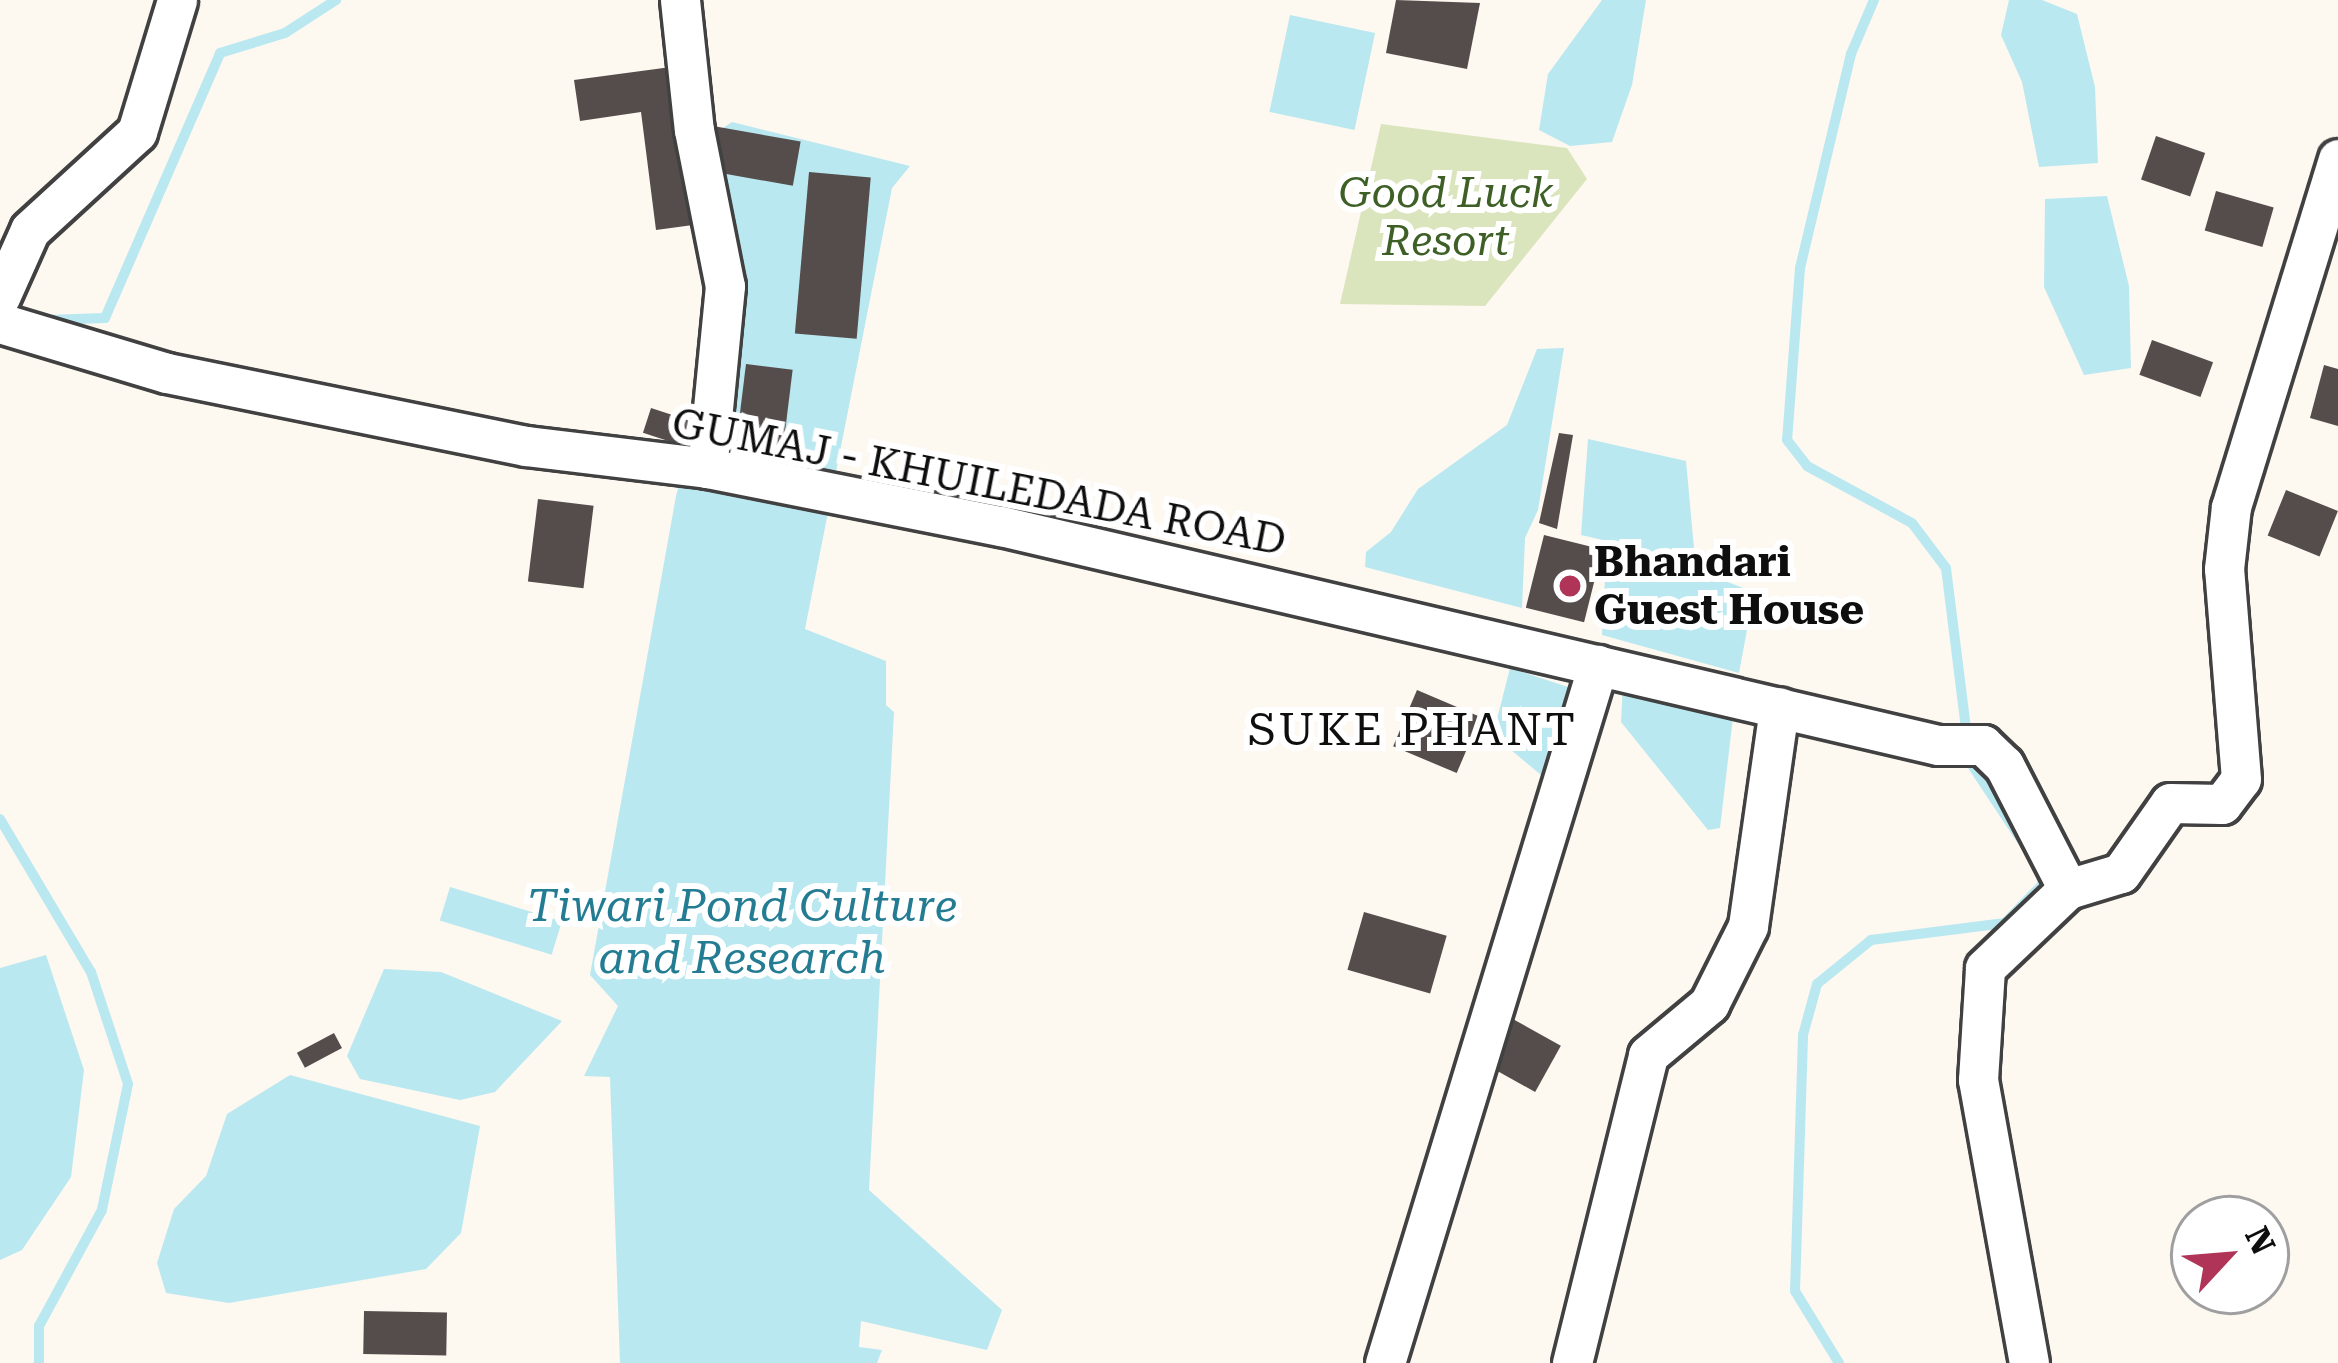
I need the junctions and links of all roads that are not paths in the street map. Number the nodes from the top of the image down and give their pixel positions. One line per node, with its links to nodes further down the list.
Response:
1 (177, 0): 4 (street)
2 (680, 0): 6 (street)
3 (2338, 159): 9 (street)
4 (0, 297)
5 (0, 322): 6 (street, GUMAJ - KHUILEDADA ROAD)
6 (707, 468): 7 (street, GUMAJ - KHUILEDADA ROAD)
7 (1598, 665): 8 (street, GUMAJ - KHUILEDADA ROAD); 10 (street)
8 (1779, 706): 9 (street, GUMAJ - KHUILEDADA ROAD); 11 (street)
9 (2068, 889): 12 (street)
10 (1384, 1363)
11 (1573, 1363)
12 (2029, 1363)

